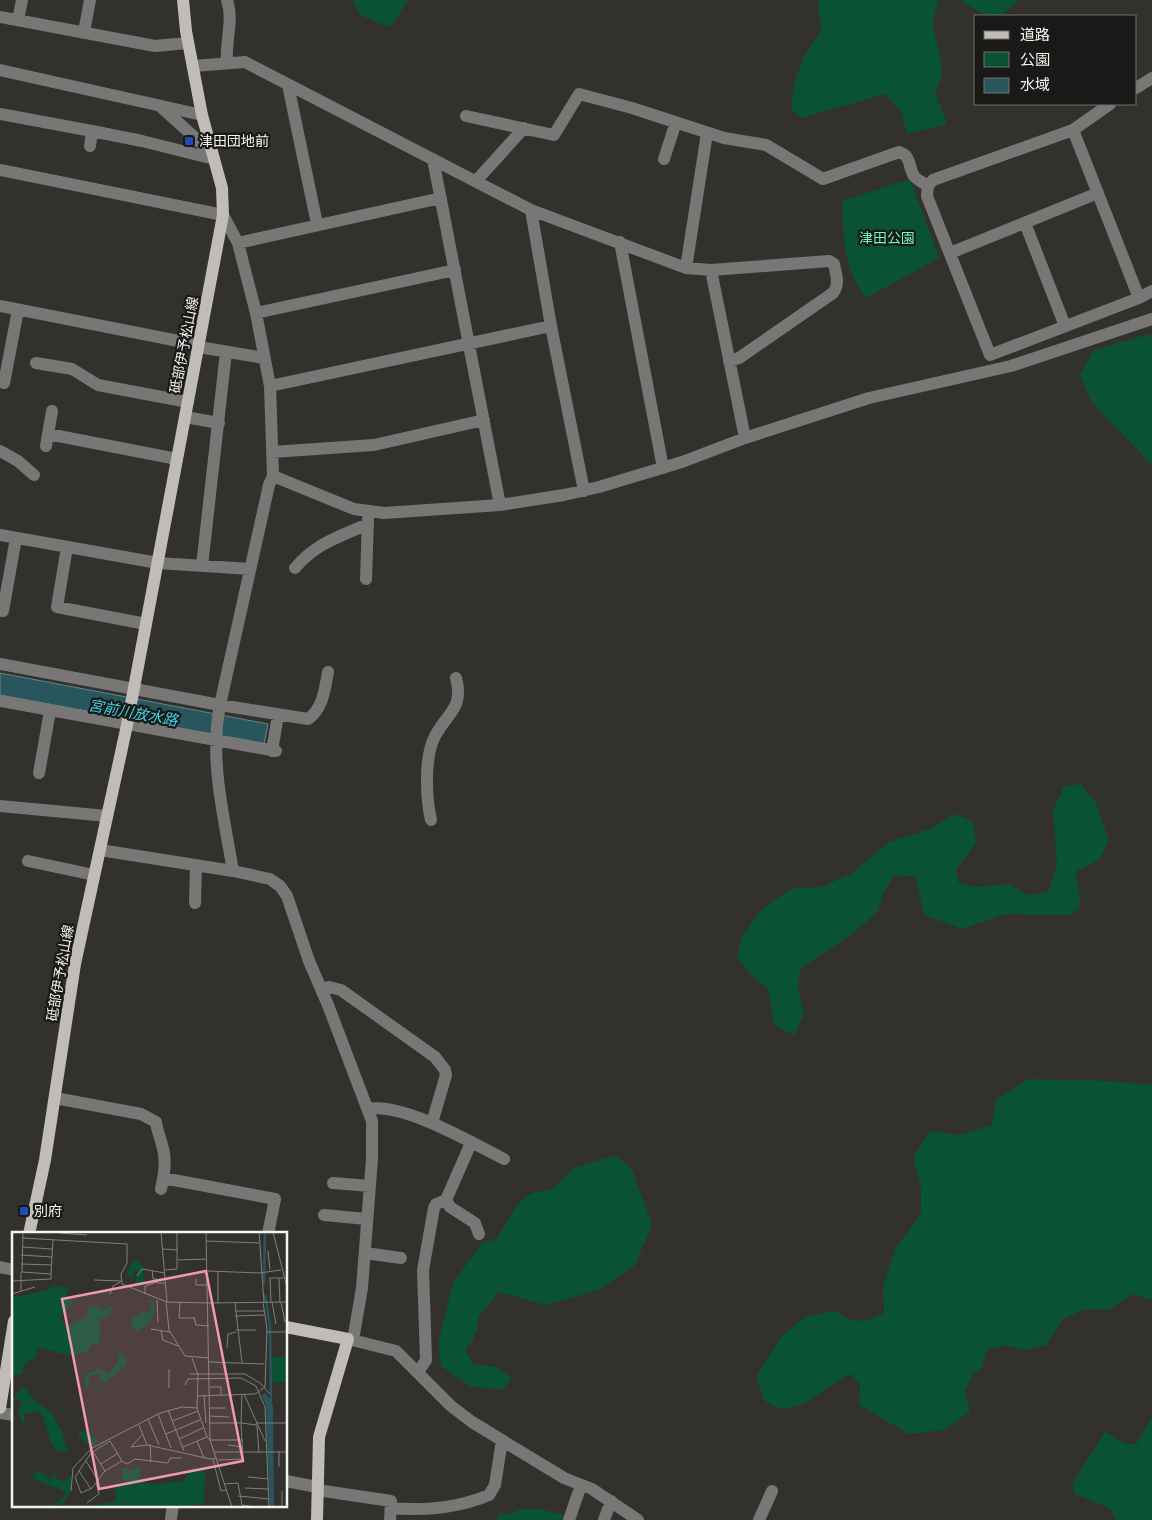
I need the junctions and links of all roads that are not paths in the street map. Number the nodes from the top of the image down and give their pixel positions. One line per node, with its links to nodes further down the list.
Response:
1 (22, 0): 6 (street)
2 (90, 0): 7 (street)
3 (183, 0): 8 (main road, 砥部伊予松山線)
4 (227, 0): 9 (street)
5 (0, 17): 6 (street)
6 (18, 20): 7 (street)
7 (84, 32): 8 (street)
8 (188, 43): 10 (main road, 砥部伊予松山線)
9 (227, 63): 10 (street); 13 (street)
10 (193, 66): 18 (main road, 砥部伊予松山線)
11 (0, 70): 16 (street)
12 (1150, 84): 14 (street)
13 (288, 85): 27 (street); 37 (street)
14 (1137, 88)
15 (1109, 105): 22 (street)
16 (159, 106): 18 (street); 26 (street)
17 (0, 114): 23 (street)
18 (202, 115): 26 (main road, 砥部伊予松山線)
19 (466, 116): 21 (street)
20 (676, 122): 21 (street); 24 (street); 28 (street)
21 (524, 128): 30 (street)
22 (1073, 130): 31 (street); 32 (street)
23 (92, 132): 25 (street); 26 (street)
24 (707, 132): 31 (street); 41 (street)
25 (90, 146)
26 (213, 156): 35 (main road, 砥部伊予松山線)
27 (433, 159): 30 (street); 33 (street)
28 (664, 159)
29 (0, 170): 35 (street)
30 (476, 181): 34 (street)
31 (928, 186): 40 (street)
32 (1098, 193): 36 (street); 45 (street)
33 (441, 198): 37 (street); 42 (street)
34 (532, 210): 38 (street); 50 (street)
35 (223, 215): 39 (street); 53 (main road, 砥部伊予松山線)
36 (1025, 223): 40 (street); 51 (street)
37 (318, 224): 39 (street)
38 (620, 242): 41 (street); 71 (street)
39 (238, 243): 48 (street)
40 (950, 253): 55 (street)
41 (686, 268): 43 (street)
42 (455, 270): 48 (street); 52 (street)
43 (711, 270): 57 (street); 57 (street)
44 (1152, 290): 45 (street)
45 (1139, 298): 51 (street)
46 (0, 306): 47 (street)
47 (18, 310): 53 (street); 60 (street)
48 (256, 312): 56 (street)
49 (1152, 319): 59 (street)
50 (551, 326): 52 (street); 74 (street)
51 (1065, 326): 55 (street)
52 (469, 342): 61 (street); 65 (street)
53 (199, 346): 54 (street); 62 (main road, 砥部伊予松山線)
54 (226, 352): 56 (street); 66 (street)
55 (990, 355): 59 (street)
56 (264, 358): 61 (street)
57 (729, 361): 67 (street)
58 (36, 363): 62 (street)
59 (988, 370): 67 (street)
60 (6, 383)
61 (270, 386): 69 (street)
62 (188, 402): 64 (main road, 砥部伊予松山線)
63 (52, 411): 70 (street)
64 (185, 417): 66 (street); 70 (main road, 砥部伊予松山線)
65 (484, 420): 69 (street); 75 (street)
66 (218, 423): 82 (street)
67 (745, 438): 71 (street)
68 (0, 451): 72 (street)
69 (272, 452): 73 (street)
70 (177, 459): 81 (main road, 砥部伊予松山線)
71 (663, 468): 74 (street)
72 (34, 475)
73 (273, 476): 76 (street); 84 (street)
74 (584, 491): 75 (street)
75 (500, 505): 76 (street)
76 (368, 511): 77 (street)
77 (368, 524): 83 (street); 85 (street)
78 (0, 535): 79 (street)
79 (16, 538): 80 (street); 86 (street)
80 (68, 547): 81 (street); 87 (street)
81 (158, 563): 82 (street); 87 (main road, 砥部伊予松山線)
82 (202, 566): 84 (street)
83 (295, 568)
84 (250, 569): 93 (street)
85 (366, 579)
86 (3, 611)
87 (146, 624): 91 (main road, 砥部伊予松山線)
88 (0, 664): 91 (street)
89 (328, 672): 95 (street)
90 (456, 678): 101 (street)
91 (133, 693): 93 (street); 96 (main road, 砥部伊予松山線)
92 (0, 701): 94 (street)
93 (219, 707): 95 (street); 97 (street)
94 (50, 711): 96 (street); 98 (street)
95 (278, 718): 97 (street)
96 (127, 723): 97 (street); 100 (main road, 砥部伊予松山線)
97 (215, 738): 105 (street)
98 (39, 773)
99 (0, 806): 100 (street)
100 (107, 816): 102 (main road, 砥部伊予松山線)
101 (432, 820)
102 (100, 850): 104 (street); 106 (main road, 砥部伊予松山線)
103 (28, 861): 106 (street)
104 (196, 866): 105 (street); 107 (street)
105 (233, 871): 108 (street)
106 (94, 875): 109 (main road, 砥部伊予松山線)
107 (195, 903)
108 (321, 988): 110 (street); 111 (street)
109 (54, 1098): 119 (main road, 砥部伊予松山線); 120 (street)
110 (368, 1109): 111 (street); 115 (street)
111 (432, 1123): 112 (street)
112 (471, 1143): 113 (street); 116 (street)
113 (504, 1159)
114 (333, 1183): 115 (street)
115 (370, 1186): 118 (street)
116 (446, 1200): 121 (street); 127 (street)
117 (324, 1215): 118 (street)
118 (367, 1219): 122 (street)
119 (29, 1232)
120 (268, 1232)
121 (479, 1234)
122 (365, 1253): 123 (street); 126 (street)
123 (401, 1258)
124 (288, 1327): 126 (main road)
125 (12, 1333): 128 (main road)
126 (350, 1340): 127 (street); 132 (main road)
127 (418, 1372): 129 (street)
128 (0, 1408)
129 (502, 1440): 131 (street); 135 (street)
130 (288, 1482): 132 (street)
131 (581, 1485): 134 (street); 137 (street)
132 (317, 1489): 135 (street); 136 (main road)
133 (772, 1491): 140 (street)
134 (611, 1501): 138 (street); 139 (street)
135 (390, 1514)
136 (317, 1520)
137 (569, 1520)
138 (604, 1520)
139 (638, 1520)
140 (759, 1520)

